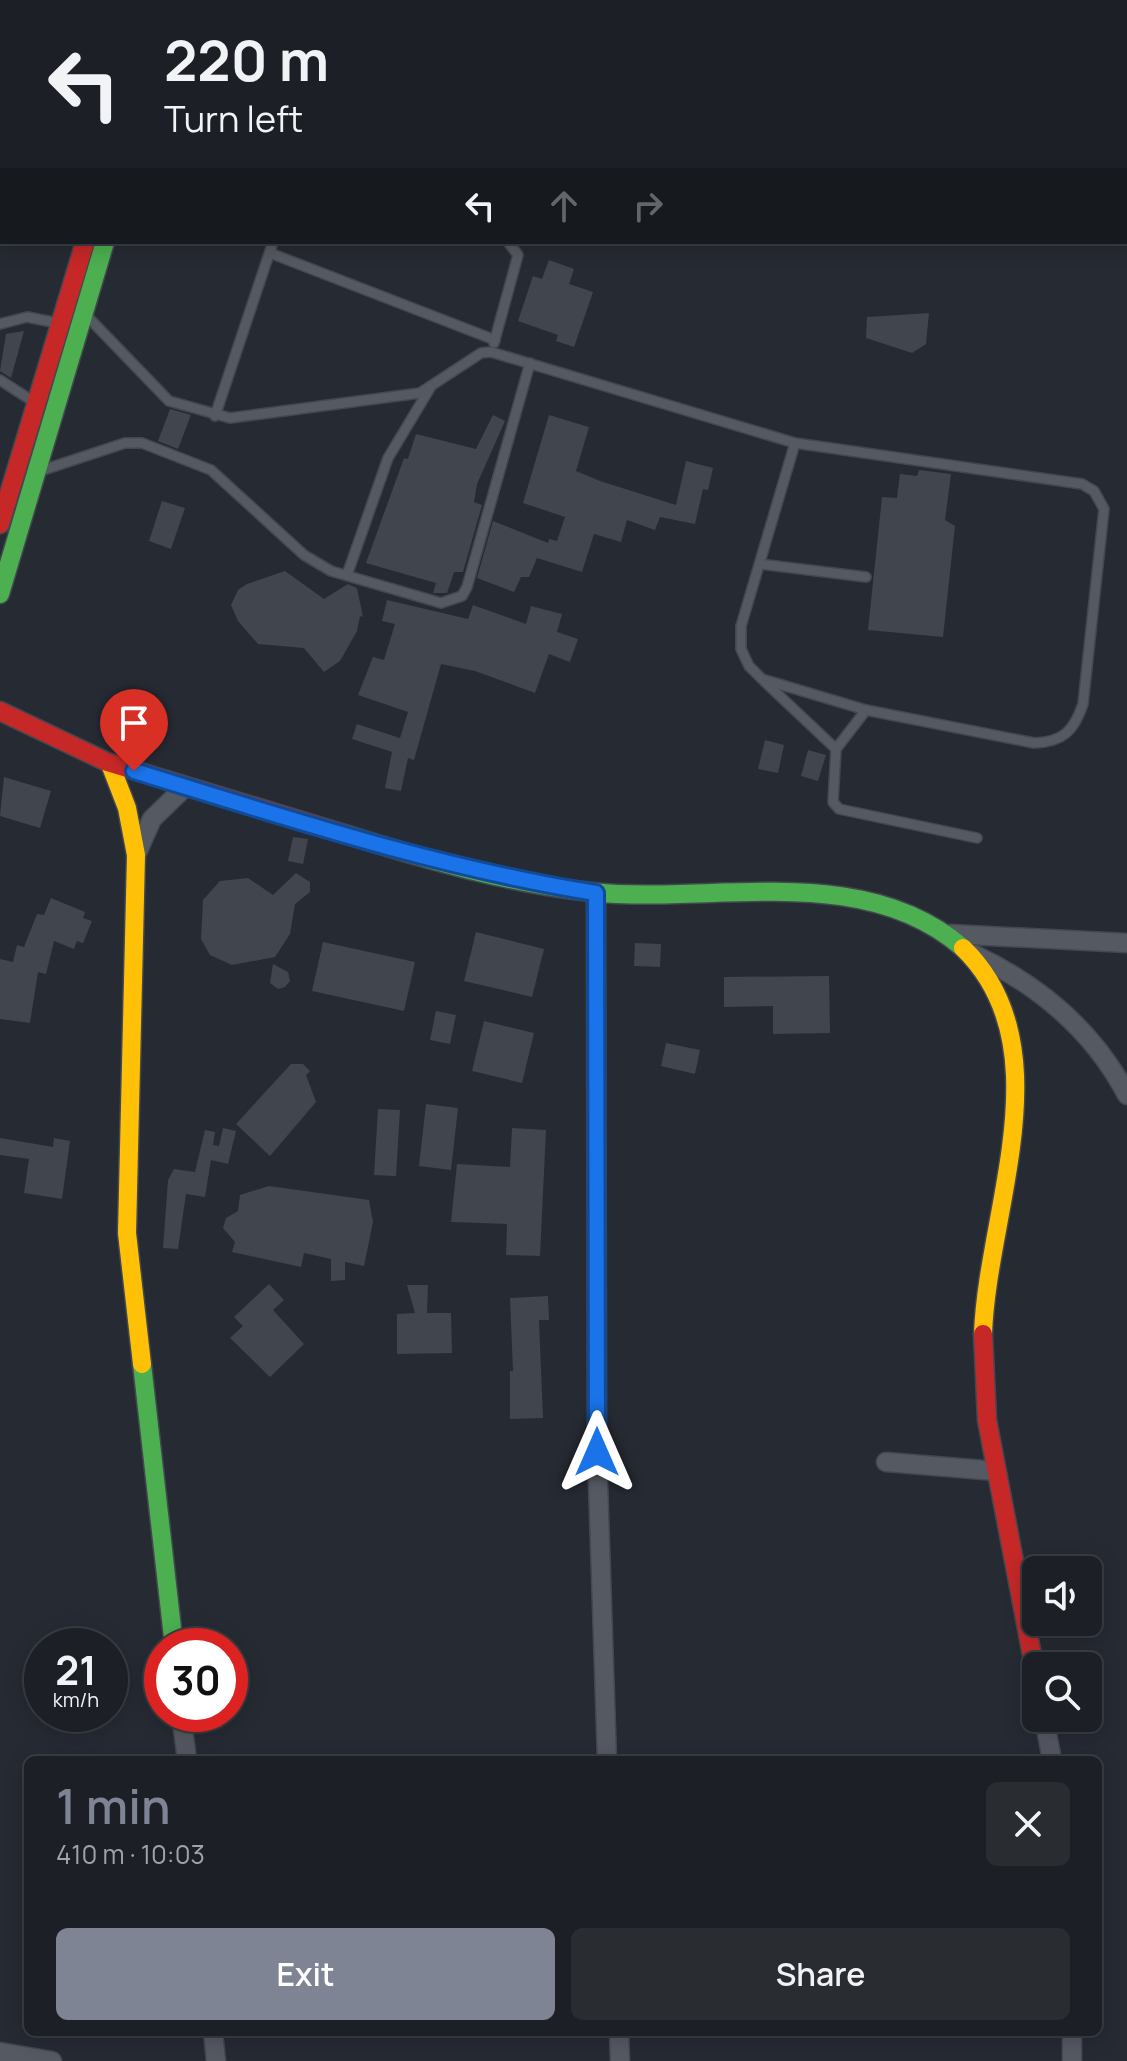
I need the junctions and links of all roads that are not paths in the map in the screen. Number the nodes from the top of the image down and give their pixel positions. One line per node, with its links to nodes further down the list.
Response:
1 (84, 244): 7 (street)
2 (104, 244): 6 (street)
3 (272, 244): 5 (lane)
4 (510, 244): 9 (lane)
5 (270, 253): 9 (lane); 15 (lane)
6 (84, 312): 15 (lane); 18 (street)
7 (58, 323): 8 (lane); 14 (street)
8 (0, 324)
9 (495, 340): 10 (lane)
10 (491, 352): 11 (lane); 13 (lane)
11 (530, 363): 16 (lane); 21 (lane)
12 (0, 380): 14 (lane)
13 (430, 388): 15 (lane); 21 (lane)
14 (36, 403): 17 (street)
15 (215, 416)
16 (795, 443): 20 (lane); 25 (lane)
17 (18, 466): 18 (lane); 19 (street)
18 (37, 472): 21 (lane); 23 (street)
19 (0, 524)
20 (760, 564): 22 (lane); 24 (lane)
21 (347, 575)
22 (866, 577)
23 (0, 594)
24 (762, 679): 25 (lane); 27 (lane)
25 (866, 710): 27 (lane)
26 (0, 711): 28 (street)
27 (836, 749): 30 (lane)
28 (110, 764): 29 (street); 31 (street)
29 (184, 788): 31 (street); 32 (street)
30 (977, 838)
31 (136, 855): 39 (street)
32 (596, 893): 33 (street); 44 (street)
33 (950, 934): 34 (street); 35 (street)
34 (1127, 943)
35 (967, 951): 36 (street); 38 (street)
36 (1127, 1095)
37 (886, 1462): 38 (street)
38 (996, 1471): 40 (street)
39 (172, 1628)
40 (1031, 1652)
41 (183, 1732): 43 (street)
42 (1047, 1732): 45 (street)
43 (186, 1756)
44 (607, 1756)
45 (1051, 1756)
46 (213, 2036): 51 (street)
47 (619, 2036): 52 (street)
48 (1072, 2036): 53 (street)
49 (0, 2052): 50 (street)
50 (52, 2061)
51 (216, 2061)
52 (620, 2061)
53 (1072, 2061)

